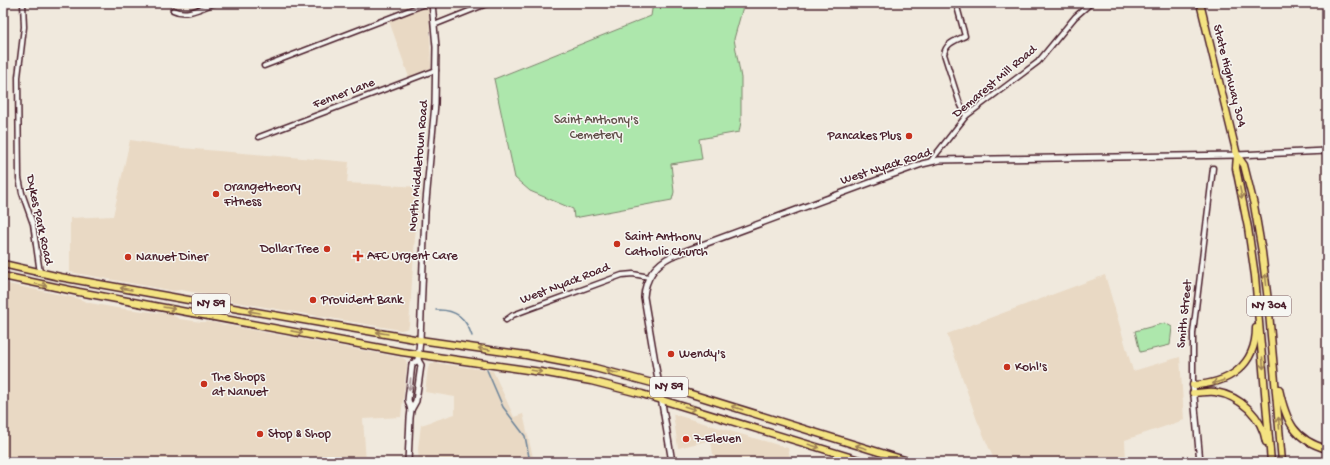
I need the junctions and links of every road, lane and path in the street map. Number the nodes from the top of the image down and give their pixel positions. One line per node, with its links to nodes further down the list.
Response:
1 (23, 3): 20 (street, Dykes Park Road)
2 (215, 3): 9 (street)
3 (428, 3): 11 (street)
4 (432, 3): 10 (street, North Middletown Road)
5 (489, 3): 10 (street)
6 (956, 3): 13 (street)
7 (1091, 3): 13 (street, Demarest Mill Road)
8 (1200, 3): 16 (main road, State Highway 304 / NY 304)
9 (173, 10)
10 (434, 25): 12 (street, North Middletown Road)
11 (264, 66)
12 (436, 70): 14 (street, Fenner Lane); 25 (street, North Middletown Road)
13 (966, 116): 17 (street, Demarest Mill Road)
14 (259, 137)
15 (1327, 151): 16 (street, West Nyack Road)
16 (1237, 155): 17 (street, West Nyack Road); 22 (main road, NY 304, one-way to 22); 26 (main road, NY 304, one-way to 16)
17 (930, 162): 23 (street, West Nyack Road)
18 (1213, 168): 29 (street, Smith Street)
19 (3, 264): 20 (main road, NY 59)
20 (40, 273): 25 (main road, NY 59, one-way to 20)
21 (3, 276): 27 (main road, NY 59, one-way to 27)
22 (1255, 276): 29 (main road, one-way to 29); 39 (main road, NY 304, one-way to 39)
23 (649, 277): 24 (street, West Nyack Road); 28 (street)
24 (506, 320)
25 (420, 340): 27 (street, North Middletown Road); 28 (main road, NY 59, one-way to 25)
26 (1273, 356): 33 (main road); 40 (main road, NY 304, one-way to 26)
27 (418, 357): 31 (main road, NY 59, one-way to 31); 32 (street); 32 (street, one-way to 32)
28 (658, 384): 31 (street); 37 (main road, NY 59, one-way to 28)
29 (1193, 385): 30 (street, Smith Street)
30 (1193, 393): 38 (street, Smith Street); 39 (main road)
31 (661, 400): 35 (street); 36 (main road, NY 59, one-way to 36)
32 (411, 410): 34 (street)
33 (1327, 449)
34 (408, 462)
35 (672, 462)
36 (866, 462)
37 (911, 462)
38 (1200, 462)
39 (1271, 462)
40 (1282, 462)

